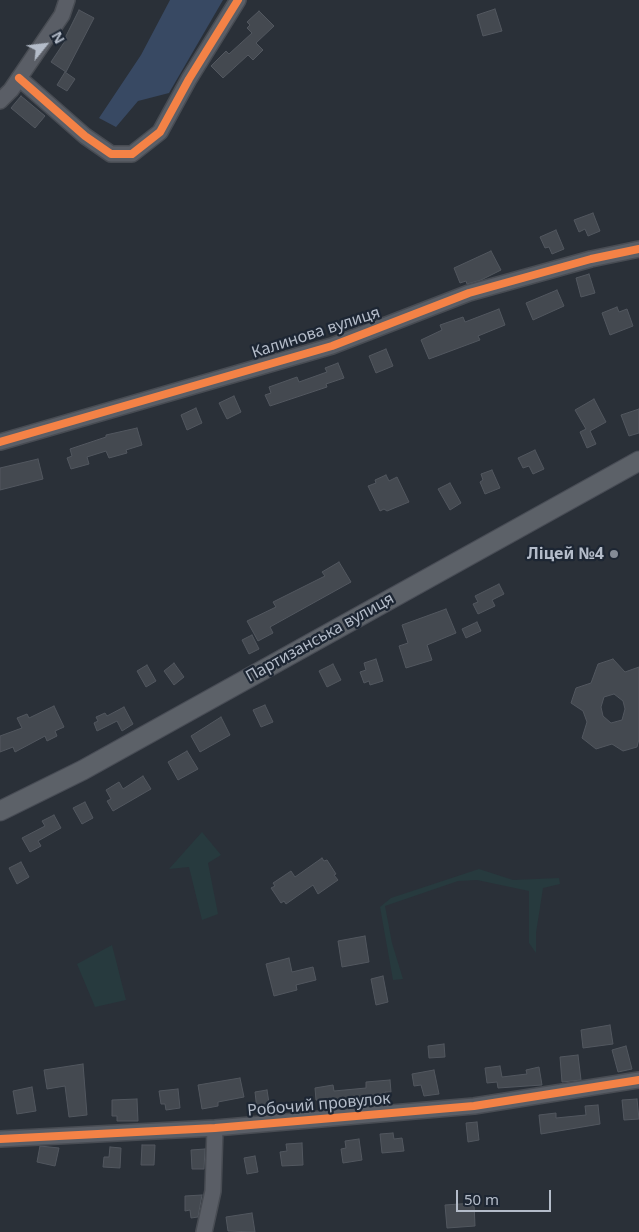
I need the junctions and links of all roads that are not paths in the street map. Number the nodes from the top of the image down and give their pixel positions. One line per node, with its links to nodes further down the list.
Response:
1 (67, 0): 3 (street)
2 (238, 0): 3 (street)
3 (10, 84): 4 (street)
4 (0, 101)
5 (639, 249): 6 (street, Калинова вулиця)
6 (0, 442)
7 (639, 461): 8 (main road, Партизанська вулиця)
8 (0, 812)
9 (639, 1080): 10 (street, Робочий провулок)
10 (215, 1128): 11 (street, Робочий провулок); 12 (street)
11 (0, 1139)
12 (204, 1232)

